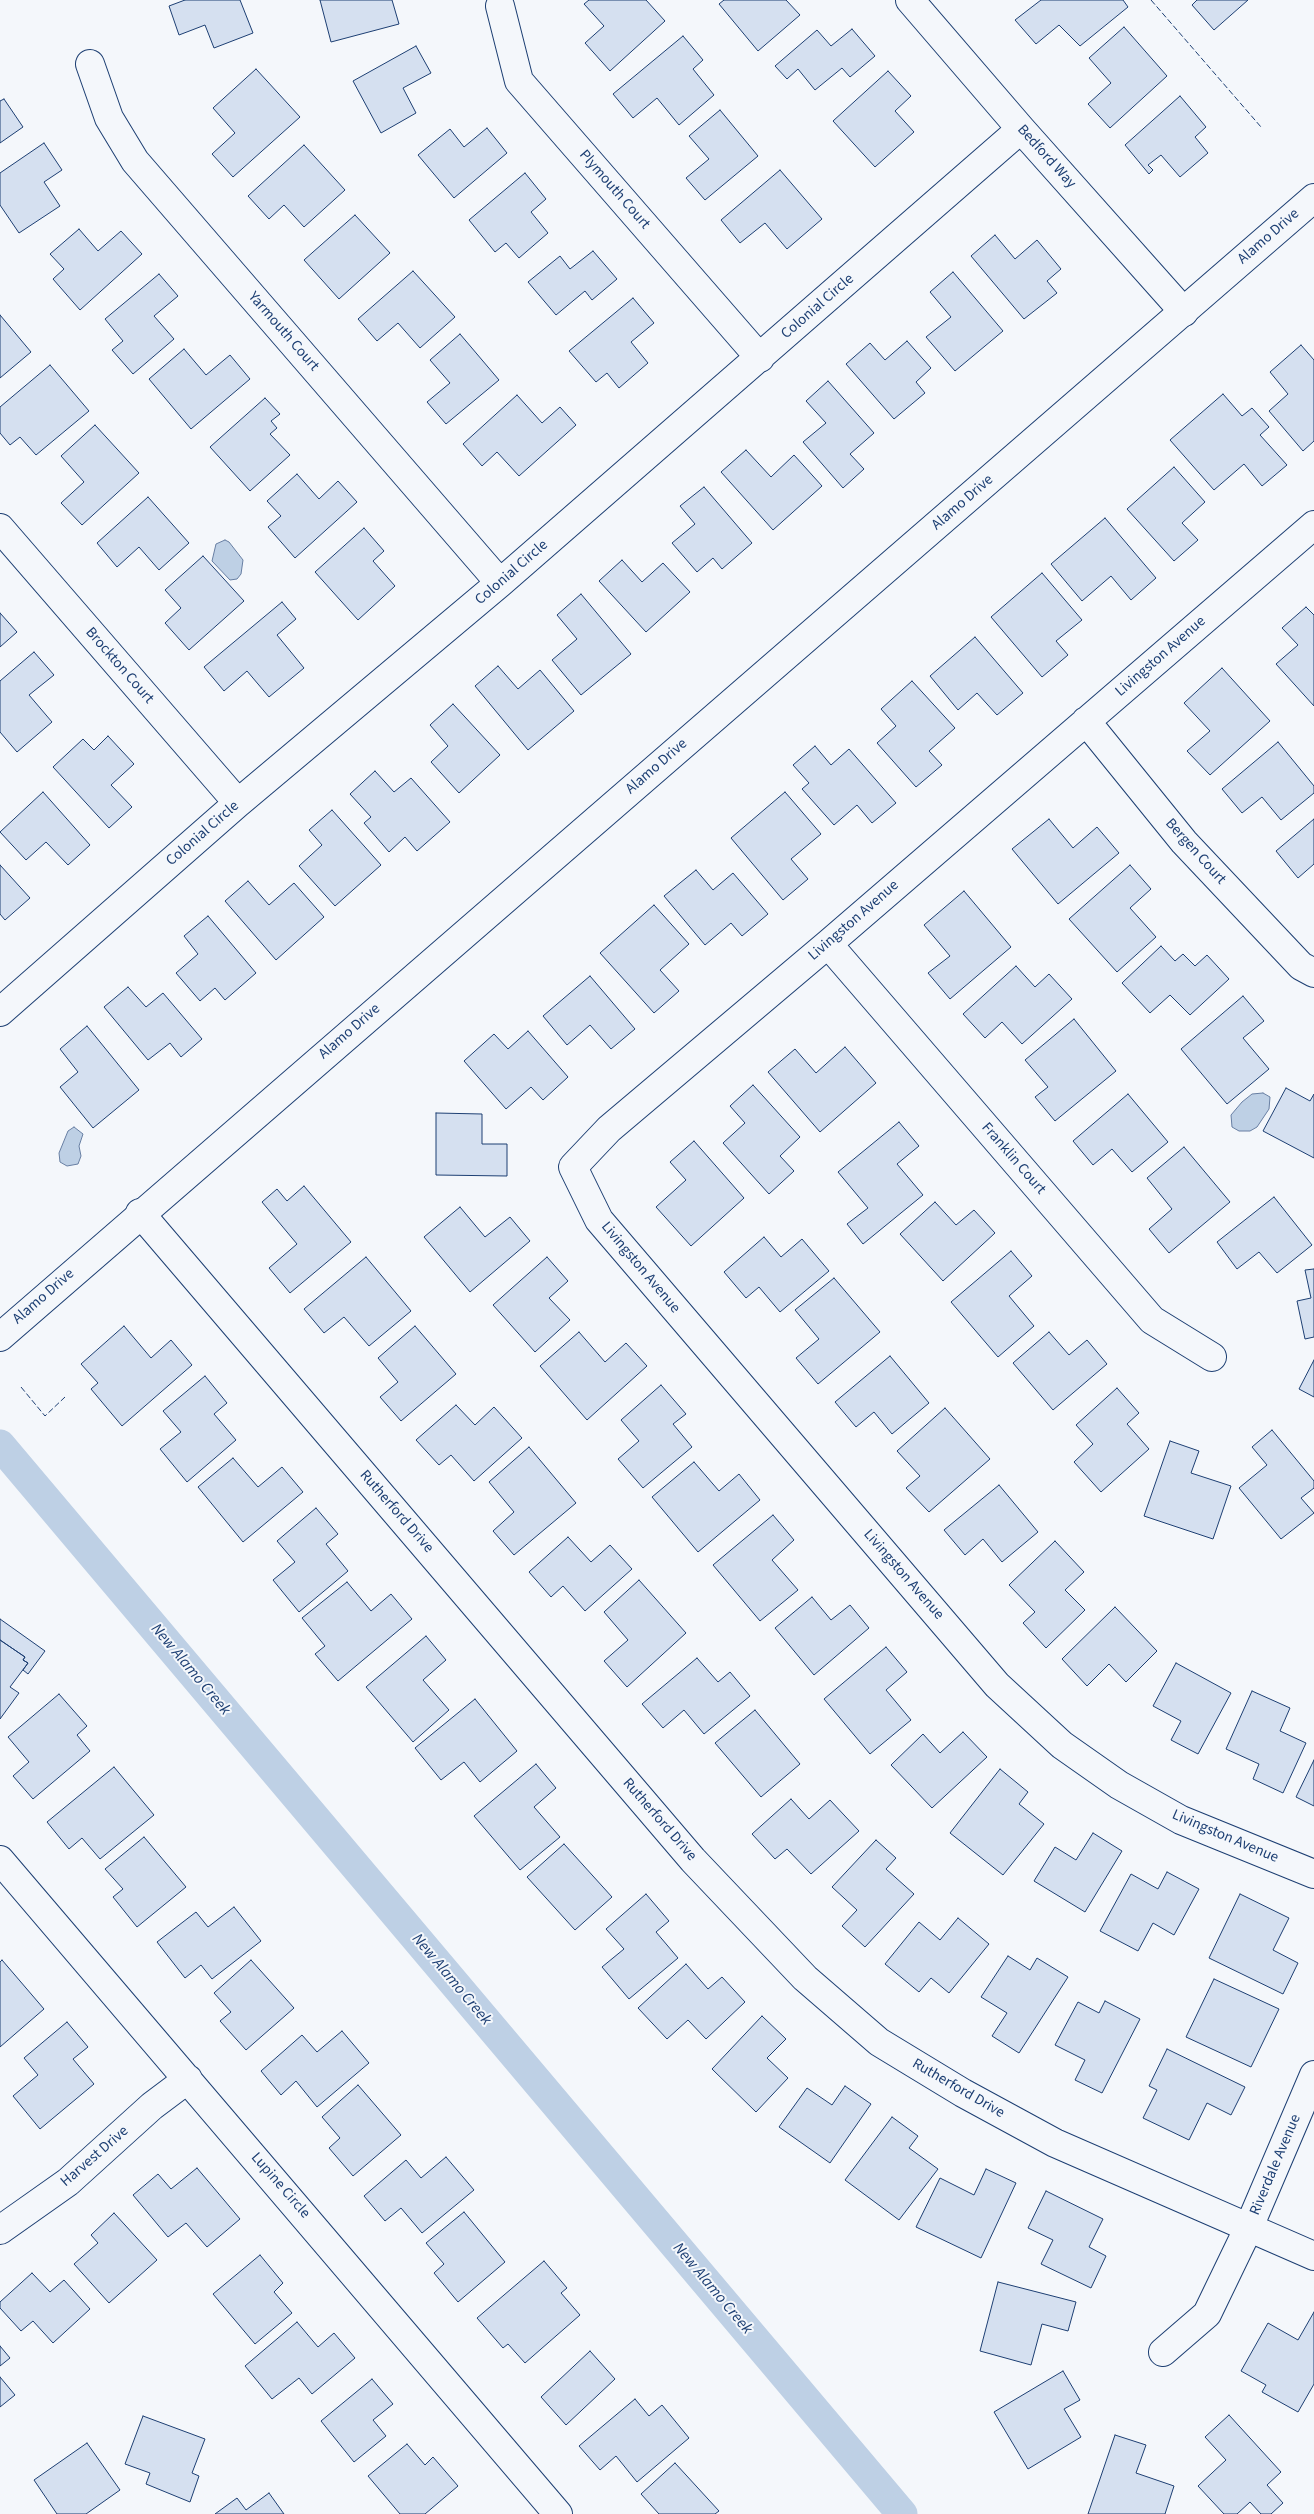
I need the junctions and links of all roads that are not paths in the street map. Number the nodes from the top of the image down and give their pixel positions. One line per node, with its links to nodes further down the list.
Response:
1 (910, 0): 4 (street, Bedford Way)
2 (500, 6): 7 (street, Plymouth Court)
3 (90, 64): 10 (street, Yarmouth Court)
4 (1021, 129): 6 (street, Bedford Way); 7 (street, Colonial Circle)
5 (1314, 198): 6 (street, Alamo Drive)
6 (1184, 312): 16 (street, Alamo Drive)
7 (760, 358): 10 (street, Colonial Circle)
8 (1314, 525): 11 (street, Livingston Avenue)
9 (0, 528): 12 (street, Brockton Court)
10 (500, 583): 12 (street, Colonial Circle)
11 (1086, 721): 13 (street, Livingston Avenue); 14 (street, Bergen Court)
12 (238, 803): 15 (street, Colonial Circle)
13 (828, 944): 18 (street, Franklin Court); 20 (street, Livingston Avenue)
14 (1314, 973)
15 (0, 1012)
16 (140, 1213): 17 (street, Alamo Drive); 23 (street, Rutherford Drive)
17 (0, 1337)
18 (1212, 1357)
19 (0, 1860): 22 (street, Lupine Circle)
20 (1314, 1874)
21 (1314, 2075): 23 (street, Riverdale Avenue)
22 (188, 2079): 24 (street, Harvest Drive); 27 (street, Lupine Circle)
23 (1249, 2227): 25 (street, Rutherford Drive); 26 (street, Riverdale Avenue)
24 (0, 2230)
25 (1314, 2256)
26 (1163, 2352)
27 (558, 2514)

